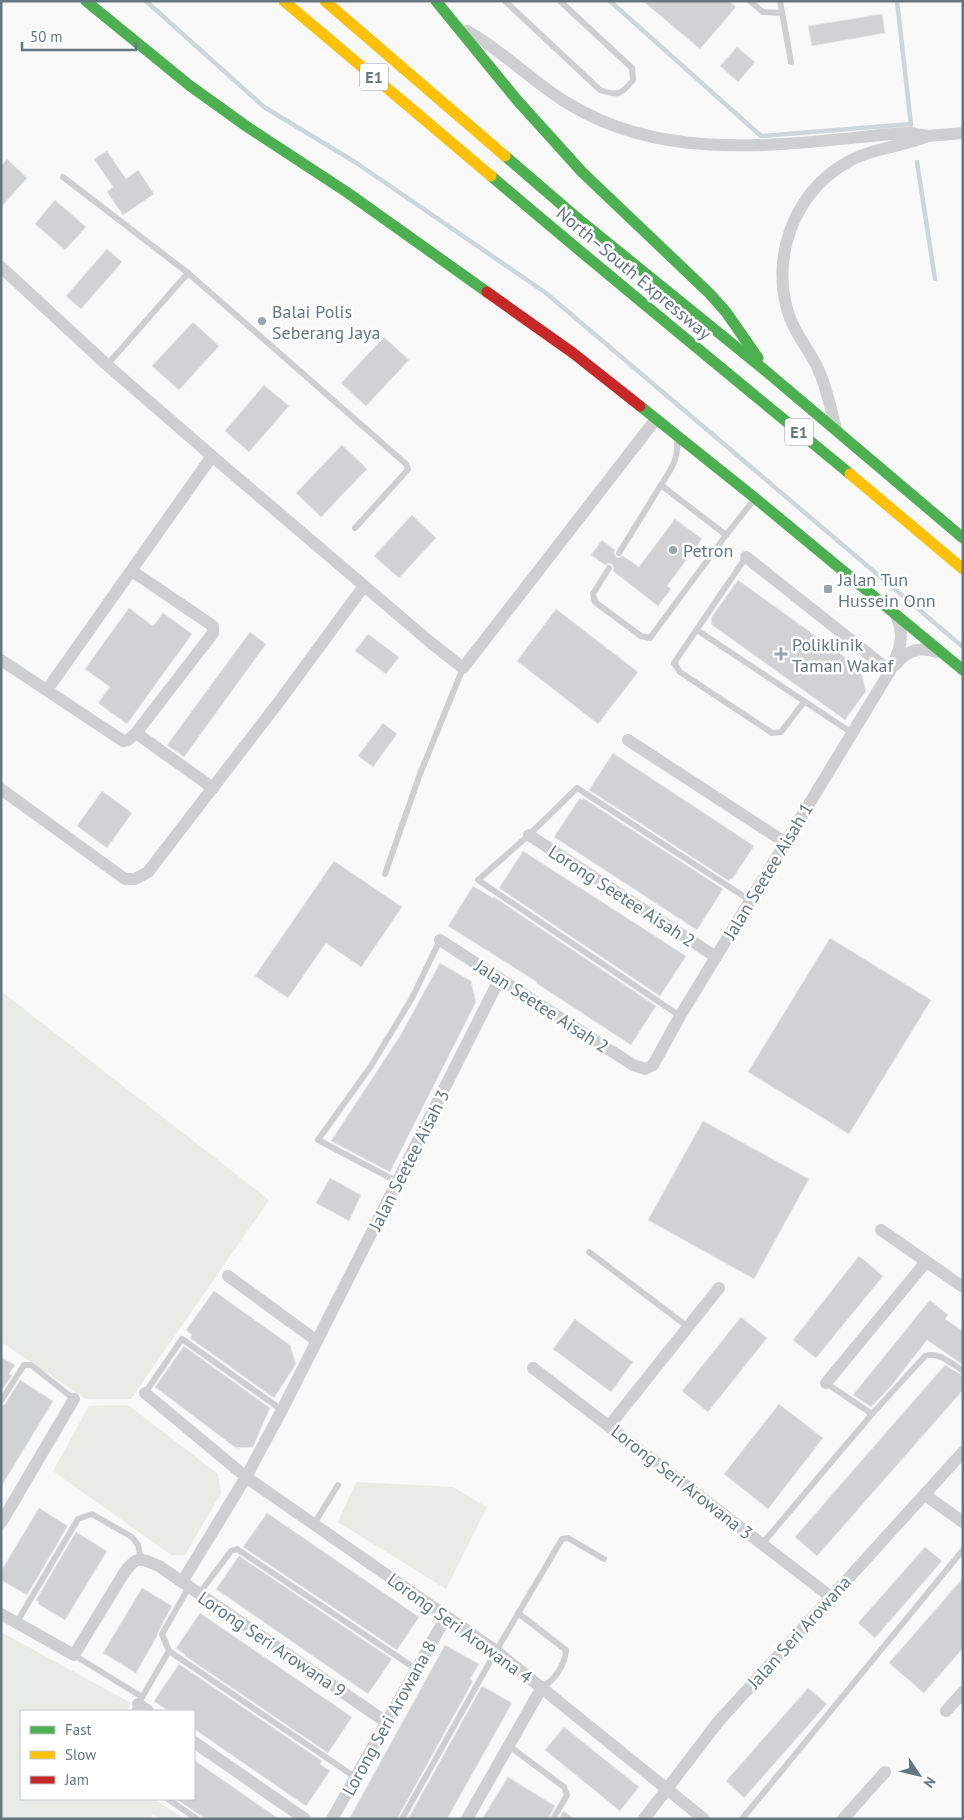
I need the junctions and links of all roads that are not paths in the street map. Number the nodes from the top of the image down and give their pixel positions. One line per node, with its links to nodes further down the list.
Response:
1 (78, 1): 9 (highway)
2 (284, 1): 32 (highway, North–South Expressway / E1)
3 (325, 1): 19 (highway, North–South Expressway / E1)
4 (505, 1): 5 (lane)
5 (560, 1)
6 (750, 1): 10 (lane)
7 (780, 1): 10 (lane)
8 (439, 2): 11 (highway)
9 (90, 5): 20 (highway)
10 (782, 13): 12 (lane)
11 (452, 23): 14 (street); 19 (highway)
12 (791, 62)
13 (963, 134): 14 (street)
14 (928, 136): 21 (street)
15 (63, 177): 17 (lane)
16 (1, 267): 18 (street)
17 (188, 273): 18 (lane); 26 (lane)
18 (107, 365): 23 (street)
19 (767, 372): 21 (highway, North–South Expressway / E1)
20 (656, 419): 22 (highway); 39 (street)
21 (837, 431): 28 (highway, North–South Expressway / E1)
22 (676, 434): 24 (lane); 25 (highway)
23 (212, 456): 33 (street); 34 (street)
24 (661, 485): 27 (lane); 29 (lane)
25 (755, 498): 27 (lane); 35 (highway)
26 (355, 528)
27 (726, 535): 31 (lane)
28 (963, 538)
29 (619, 553)
30 (746, 557): 36 (lane); 41 (street)
31 (609, 568)
32 (963, 570)
33 (132, 571): 42 (street); 44 (street)
34 (364, 586): 39 (street); 47 (street)
35 (894, 613): 37 (highway); 41 (street, Jalan Seetee Aisah 1)
36 (697, 630): 43 (lane); 43 (lane)
37 (946, 656): 40 (highway); 41 (street, Jalan Seetee Aisah 1)
38 (1, 660): 42 (street)
39 (464, 668): 51 (lane)
40 (963, 670)
41 (890, 671): 45 (street, Jalan Seetee Aisah 1)
42 (47, 690): 44 (street)
43 (804, 702): 45 (lane)
44 (136, 733): 47 (street)
45 (852, 733): 50 (street, Jalan Seetee Aisah 1)
46 (628, 740): 50 (street)
47 (213, 788): 48 (street)
48 (1, 789)
49 (529, 835): 52 (lane); 54 (street, Lorong Seetee Aisah 2); 56 (lane)
50 (786, 843): 52 (street, Jalan Seetee Aisah 1)
51 (385, 874)
52 (751, 901): 54 (street, Jalan Seetee Aisah 1)
53 (440, 940): 55 (street, Jalan Seetee Aisah 2); 58 (lane)
54 (716, 957): 56 (street, Jalan Seetee Aisah 1)
55 (500, 978): 57 (street, Jalan Seetee Aisah 2); 58 (street, Jalan Seetee Aisah 3)
56 (680, 1016): 57 (street, Jalan Seetee Aisah 1)
57 (645, 1069)
58 (398, 1182): 66 (street, Jalan Seetee Aisah 3)
59 (881, 1230): 61 (street)
60 (589, 1252): 65 (lane)
61 (926, 1262): 63 (street); 69 (street)
62 (228, 1276): 66 (street)
63 (963, 1287)
64 (719, 1288): 65 (street)
65 (688, 1327): 75 (street)
66 (317, 1341): 73 (street, Jalan Seetee Aisah 3)
67 (533, 1368): 75 (street, Lorong Seri Arowana 3)
68 (963, 1371): 74 (lane)
69 (826, 1382): 74 (lane)
70 (145, 1393): 73 (lane); 77 (street, Lorong Seri Arowana 4)
71 (74, 1399): 72 (lane); 81 (street)
72 (1, 1401)
73 (282, 1410): 77 (street, Jalan Seetee Aisah 3)
74 (872, 1414): 83 (lane)
75 (610, 1426): 83 (street, Lorong Seri Arowana 3)
76 (963, 1452): 79 (street, Jalan Seri Arowana)
77 (246, 1477): 82 (street, Lorong Seri Arowana 4); 87 (street, Jalan Seetee Aisah 3)
78 (338, 1486): 82 (lane)
79 (925, 1495): 80 (street); 88 (street, Jalan Seri Arowana)
80 (963, 1522)
81 (1, 1523)
82 (314, 1524): 91 (street, Lorong Seri Arowana 4)
83 (762, 1544): 88 (street, Lorong Seri Arowana 3)
84 (963, 1550): 116 (lane)
85 (141, 1558): 87 (street, Lorong Seri Arowana 9); 92 (lane); 95 (street)
86 (604, 1560): 89 (lane)
87 (190, 1588): 93 (lane); 96 (lane); 101 (street, Lorong Seri Arowana 9)
88 (831, 1597): 106 (street, Jalan Seri Arowana)
89 (518, 1613): 94 (lane); 97 (lane)
90 (1, 1614): 92 (street)
91 (446, 1617): 94 (street, Lorong Seri Arowana 4); 96 (street, Lorong Seri Arowana 8)
92 (17, 1622): 95 (street)
93 (169, 1651): 99 (lane); 105 (lane)
94 (496, 1651): 97 (street, Lorong Seri Arowana 4); 111 (lane)
95 (74, 1655): 99 (lane)
96 (416, 1669): 101 (street, Lorong Seri Arowana 8)
97 (542, 1687): 103 (street); 106 (street, Lorong Seri Arowana 4)
98 (963, 1692): 100 (street)
99 (141, 1706)
100 (946, 1711)
101 (386, 1722): 105 (street, Lorong Seri Arowana 8)
102 (195, 1743): 109 (street)
103 (508, 1746): 112 (street); 113 (lane)
104 (884, 1772): 117 (street)
105 (355, 1777): 110 (street, Lorong Seri Arowana 8)
106 (668, 1788): 114 (street, Jalan Seri Arowana); 115 (street, Lorong Seri Arowana 4)
107 (169, 1800): 108 (lane)
108 (197, 1819)
109 (305, 1819)
110 (332, 1819)
111 (402, 1819)
112 (467, 1819)
113 (553, 1819)
114 (644, 1819)
115 (704, 1819)
116 (742, 1819)
117 (843, 1819)

